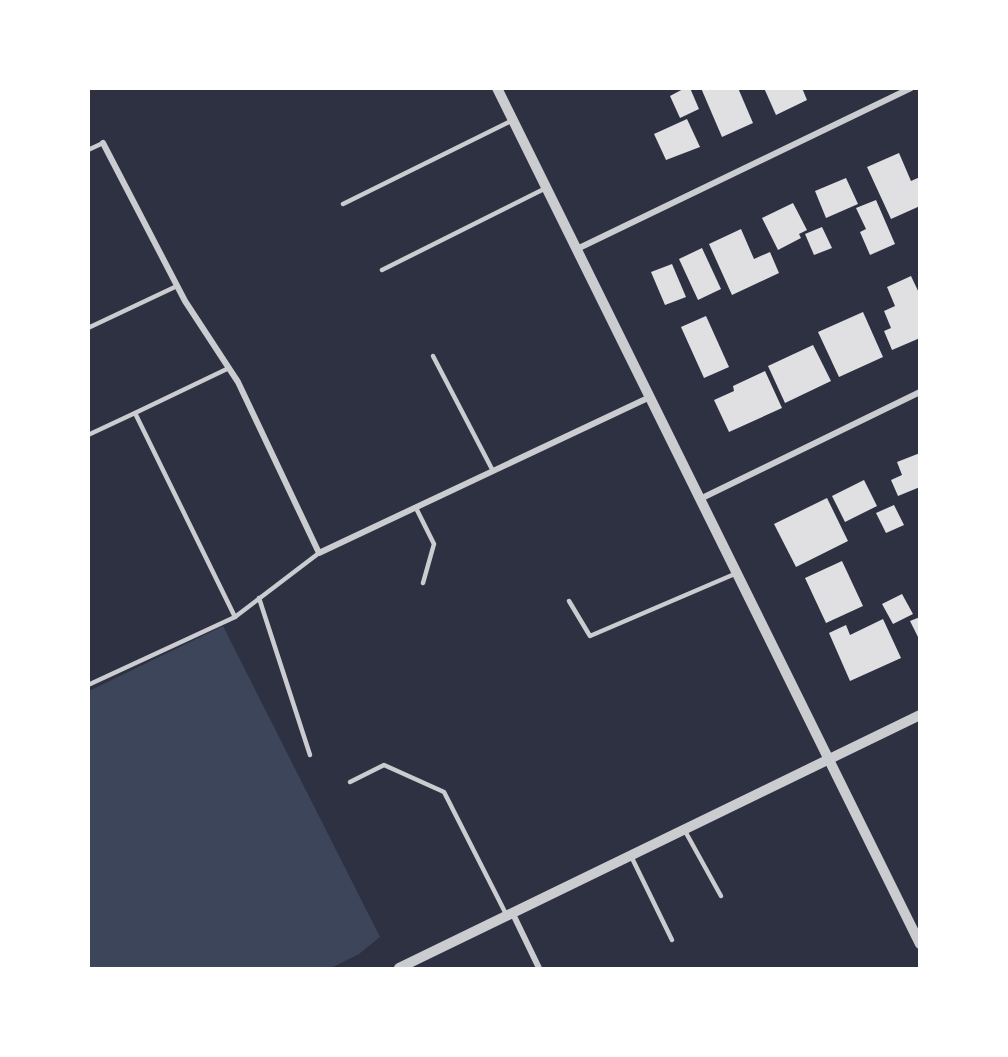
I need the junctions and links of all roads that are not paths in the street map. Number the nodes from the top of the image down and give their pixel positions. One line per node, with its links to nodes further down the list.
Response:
1 (497, 88): 3 (street)
2 (911, 88): 8 (street)
3 (513, 120): 6 (street); 7 (lane)
4 (103, 143): 5 (lane); 10 (street)
5 (88, 150)
6 (546, 188): 8 (street); 9 (lane)
7 (343, 204)
8 (577, 249): 15 (street)
9 (382, 270)
10 (177, 286): 11 (lane); 13 (street)
11 (88, 328)
12 (433, 356): 18 (lane)
13 (229, 368): 16 (lane); 21 (street)
14 (920, 392): 19 (street)
15 (650, 397): 18 (street); 19 (street)
16 (135, 413): 17 (lane); 26 (lane)
17 (88, 435)
18 (493, 471): 20 (street)
19 (700, 499): 22 (street)
20 (416, 508): 21 (street); 23 (lane)
21 (319, 553): 24 (lane)
22 (737, 573): 25 (lane); 30 (street)
23 (423, 583)
24 (259, 598): 26 (lane); 29 (lane)
25 (569, 601)
26 (235, 617): 27 (lane)
27 (88, 685)
28 (920, 715): 30 (street)
29 (310, 755)
30 (828, 759): 32 (street); 37 (street)
31 (350, 782): 35 (lane)
32 (684, 829): 33 (street); 34 (lane)
33 (630, 855): 35 (street); 36 (lane)
34 (721, 896)
35 (509, 913): 38 (street); 39 (street)
36 (672, 940)
37 (920, 944)
38 (399, 969)
39 (539, 969)

